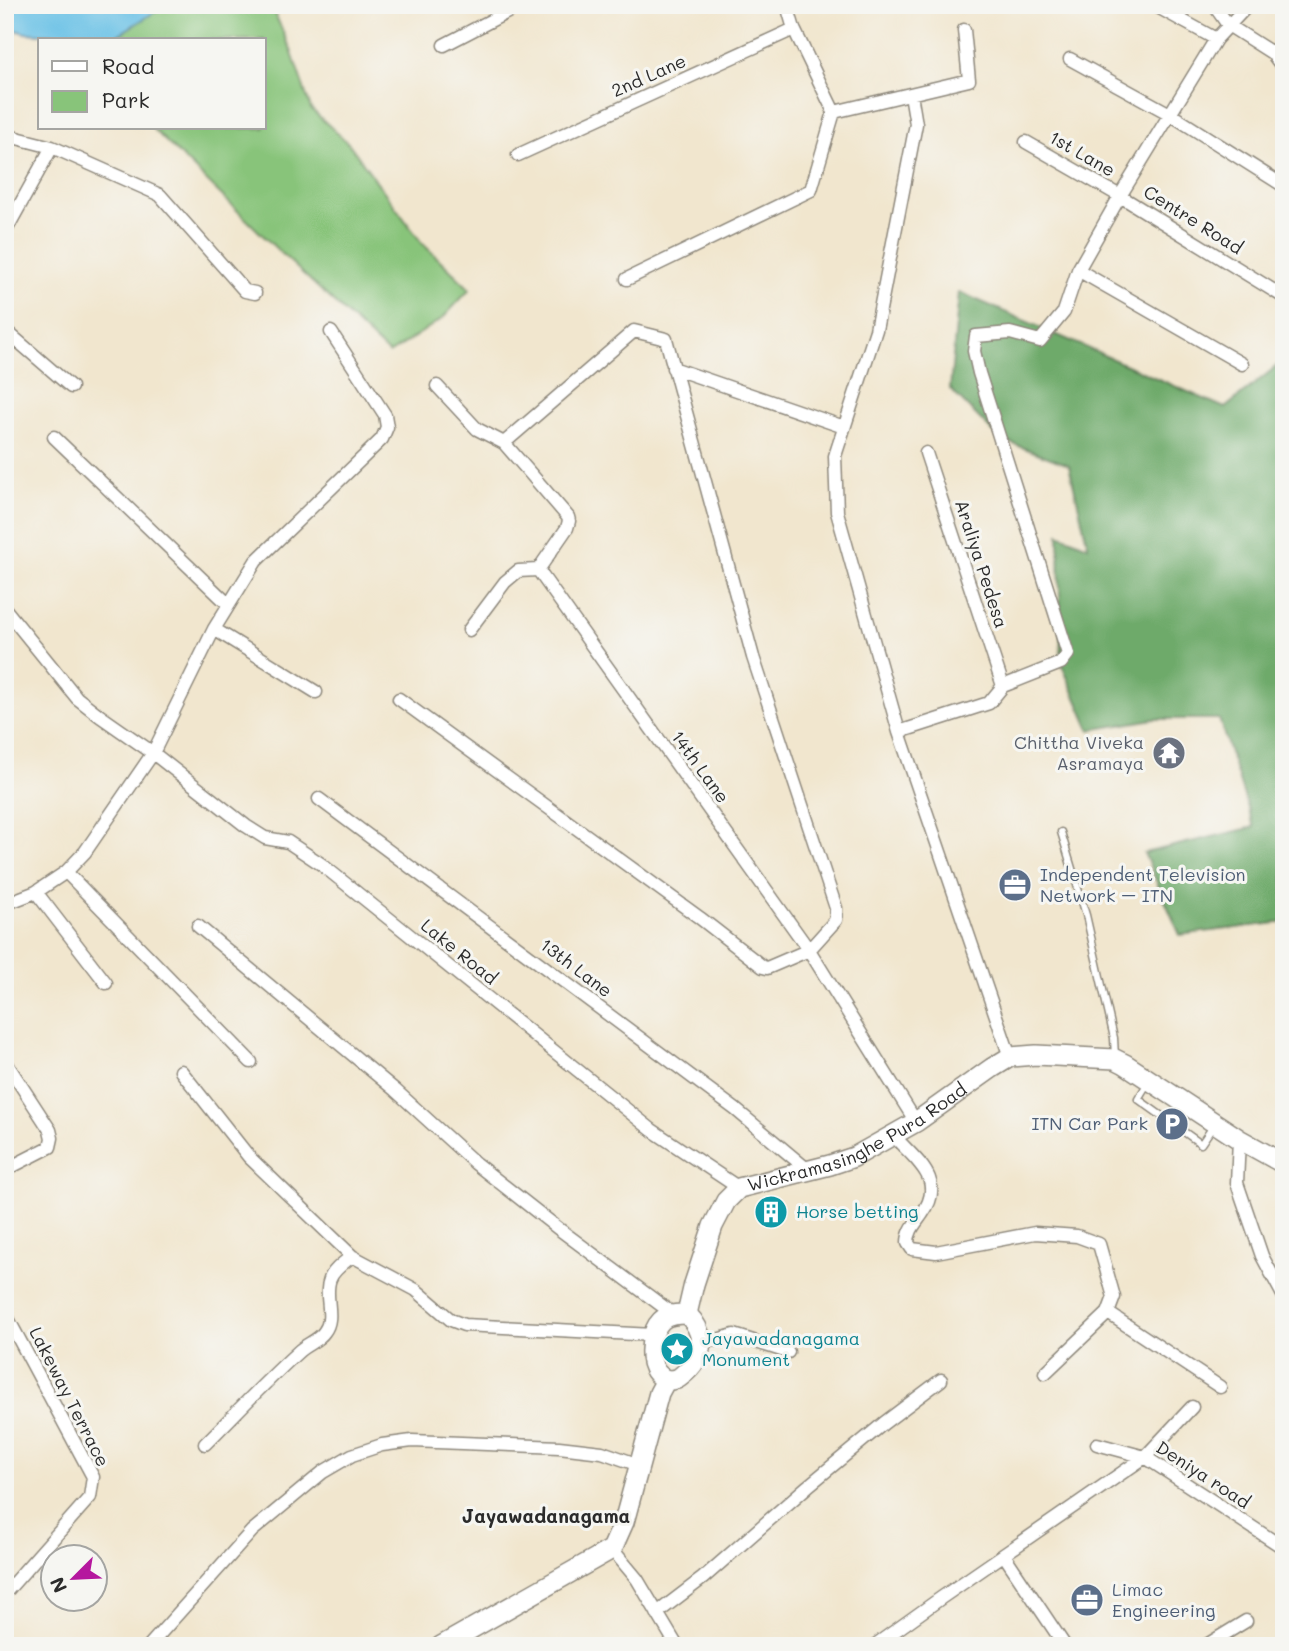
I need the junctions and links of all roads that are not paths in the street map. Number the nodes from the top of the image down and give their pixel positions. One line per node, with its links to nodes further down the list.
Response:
1 (521, 5): 11 (street)
2 (787, 5): 7 (street)
3 (1154, 5): 9 (street)
4 (1214, 5): 6 (street)
5 (1248, 5): 6 (street)
6 (1228, 25): 9 (street); 12 (street)
7 (794, 29): 16 (street); 21 (street, 2nd Lane)
8 (964, 30): 15 (street)
9 (1216, 39): 17 (street)
10 (1284, 42): 12 (street)
11 (444, 45)
12 (1272, 53): 14 (street)
13 (1070, 59): 17 (street)
14 (1284, 68)
15 (911, 94): 16 (street); 35 (street)
16 (834, 112): 26 (street)
17 (1170, 114): 22 (street); 23 (street)
18 (5, 135): 20 (street)
19 (1026, 142): 23 (street, 1st Lane)
20 (52, 147): 24 (street); 27 (street)
21 (518, 155)
22 (1284, 186)
23 (1120, 196): 25 (street); 28 (street, Centre Road)
24 (5, 232)
25 (1078, 270): 31 (street); 44 (street)
26 (627, 279)
27 (256, 293)
28 (1284, 297)
29 (5, 330): 34 (street)
30 (331, 332): 40 (street)
31 (1242, 364)
32 (673, 368): 35 (street); 37 (street); 55 (street)
33 (437, 386): 37 (street)
34 (71, 387)
35 (844, 427): 47 (street)
36 (54, 438): 40 (street)
37 (503, 443): 39 (street)
38 (926, 453): 44 (street, Araliya Pedesa)
39 (538, 570): 43 (street); 55 (street, 14th Lane)
40 (228, 604): 42 (street)
41 (5, 609): 48 (street, Lake Road)
42 (214, 629): 45 (street); 48 (street)
43 (470, 630)
44 (1003, 686): 47 (street)
45 (316, 692)
46 (399, 699): 55 (street)
47 (899, 732): 57 (street)
48 (153, 754): 51 (street); 68 (street, Lake Road)
49 (319, 799): 67 (street, 13th Lane)
50 (1061, 832): 58 (lane)
51 (66, 872): 52 (street); 60 (street)
52 (36, 892): 53 (street); 56 (street)
53 (5, 905)
54 (198, 926): 73 (street)
55 (809, 950): 62 (street, 14th Lane)
56 (106, 983)
57 (1010, 1057): 58 (street); 62 (street, Wickramasinghe Pura Road)
58 (1115, 1059): 64 (street)
59 (5, 1061): 66 (street)
60 (251, 1062)
61 (181, 1071): 69 (street)
62 (916, 1122): 63 (street, Wickramasinghe Pura Road)
63 (894, 1136): 67 (street, Wickramasinghe Pura Road); 72 (street)
64 (1239, 1139): 65 (street); 70 (street)
65 (1284, 1164)
66 (5, 1170)
67 (808, 1170): 68 (street, Wickramasinghe Pura Road)
68 (739, 1188): 73 (street, Wickramasinghe Pura Road)
69 (352, 1256): 74 (street); 82 (street)
70 (1284, 1297)
71 (5, 1313): 89 (street, Lakeway Terrace)
72 (1108, 1313): 77 (street); 80 (street)
73 (680, 1314): 74 (street); 75 (street)
74 (653, 1335): 78 (street)
75 (700, 1341): 76 (street); 78 (street)
76 (788, 1352)
77 (1045, 1373)
78 (666, 1380): 85 (street)
79 (941, 1380): 90 (street)
80 (1220, 1387)
81 (1192, 1407): 84 (street)
82 (205, 1444)
83 (1097, 1444): 84 (street, Deniya road)
84 (1145, 1457): 86 (street, Deniya road); 88 (street)
85 (639, 1465): 87 (street); 92 (street)
86 (1284, 1548)
87 (612, 1549): 90 (street); 93 (street)
88 (1003, 1555): 95 (street); 96 (street)
89 (5, 1592)
90 (657, 1613): 94 (street)
91 (1246, 1621): 97 (street)
92 (149, 1646)
93 (441, 1646)
94 (677, 1646)
95 (874, 1646)
96 (1065, 1646)
97 (1205, 1646)

